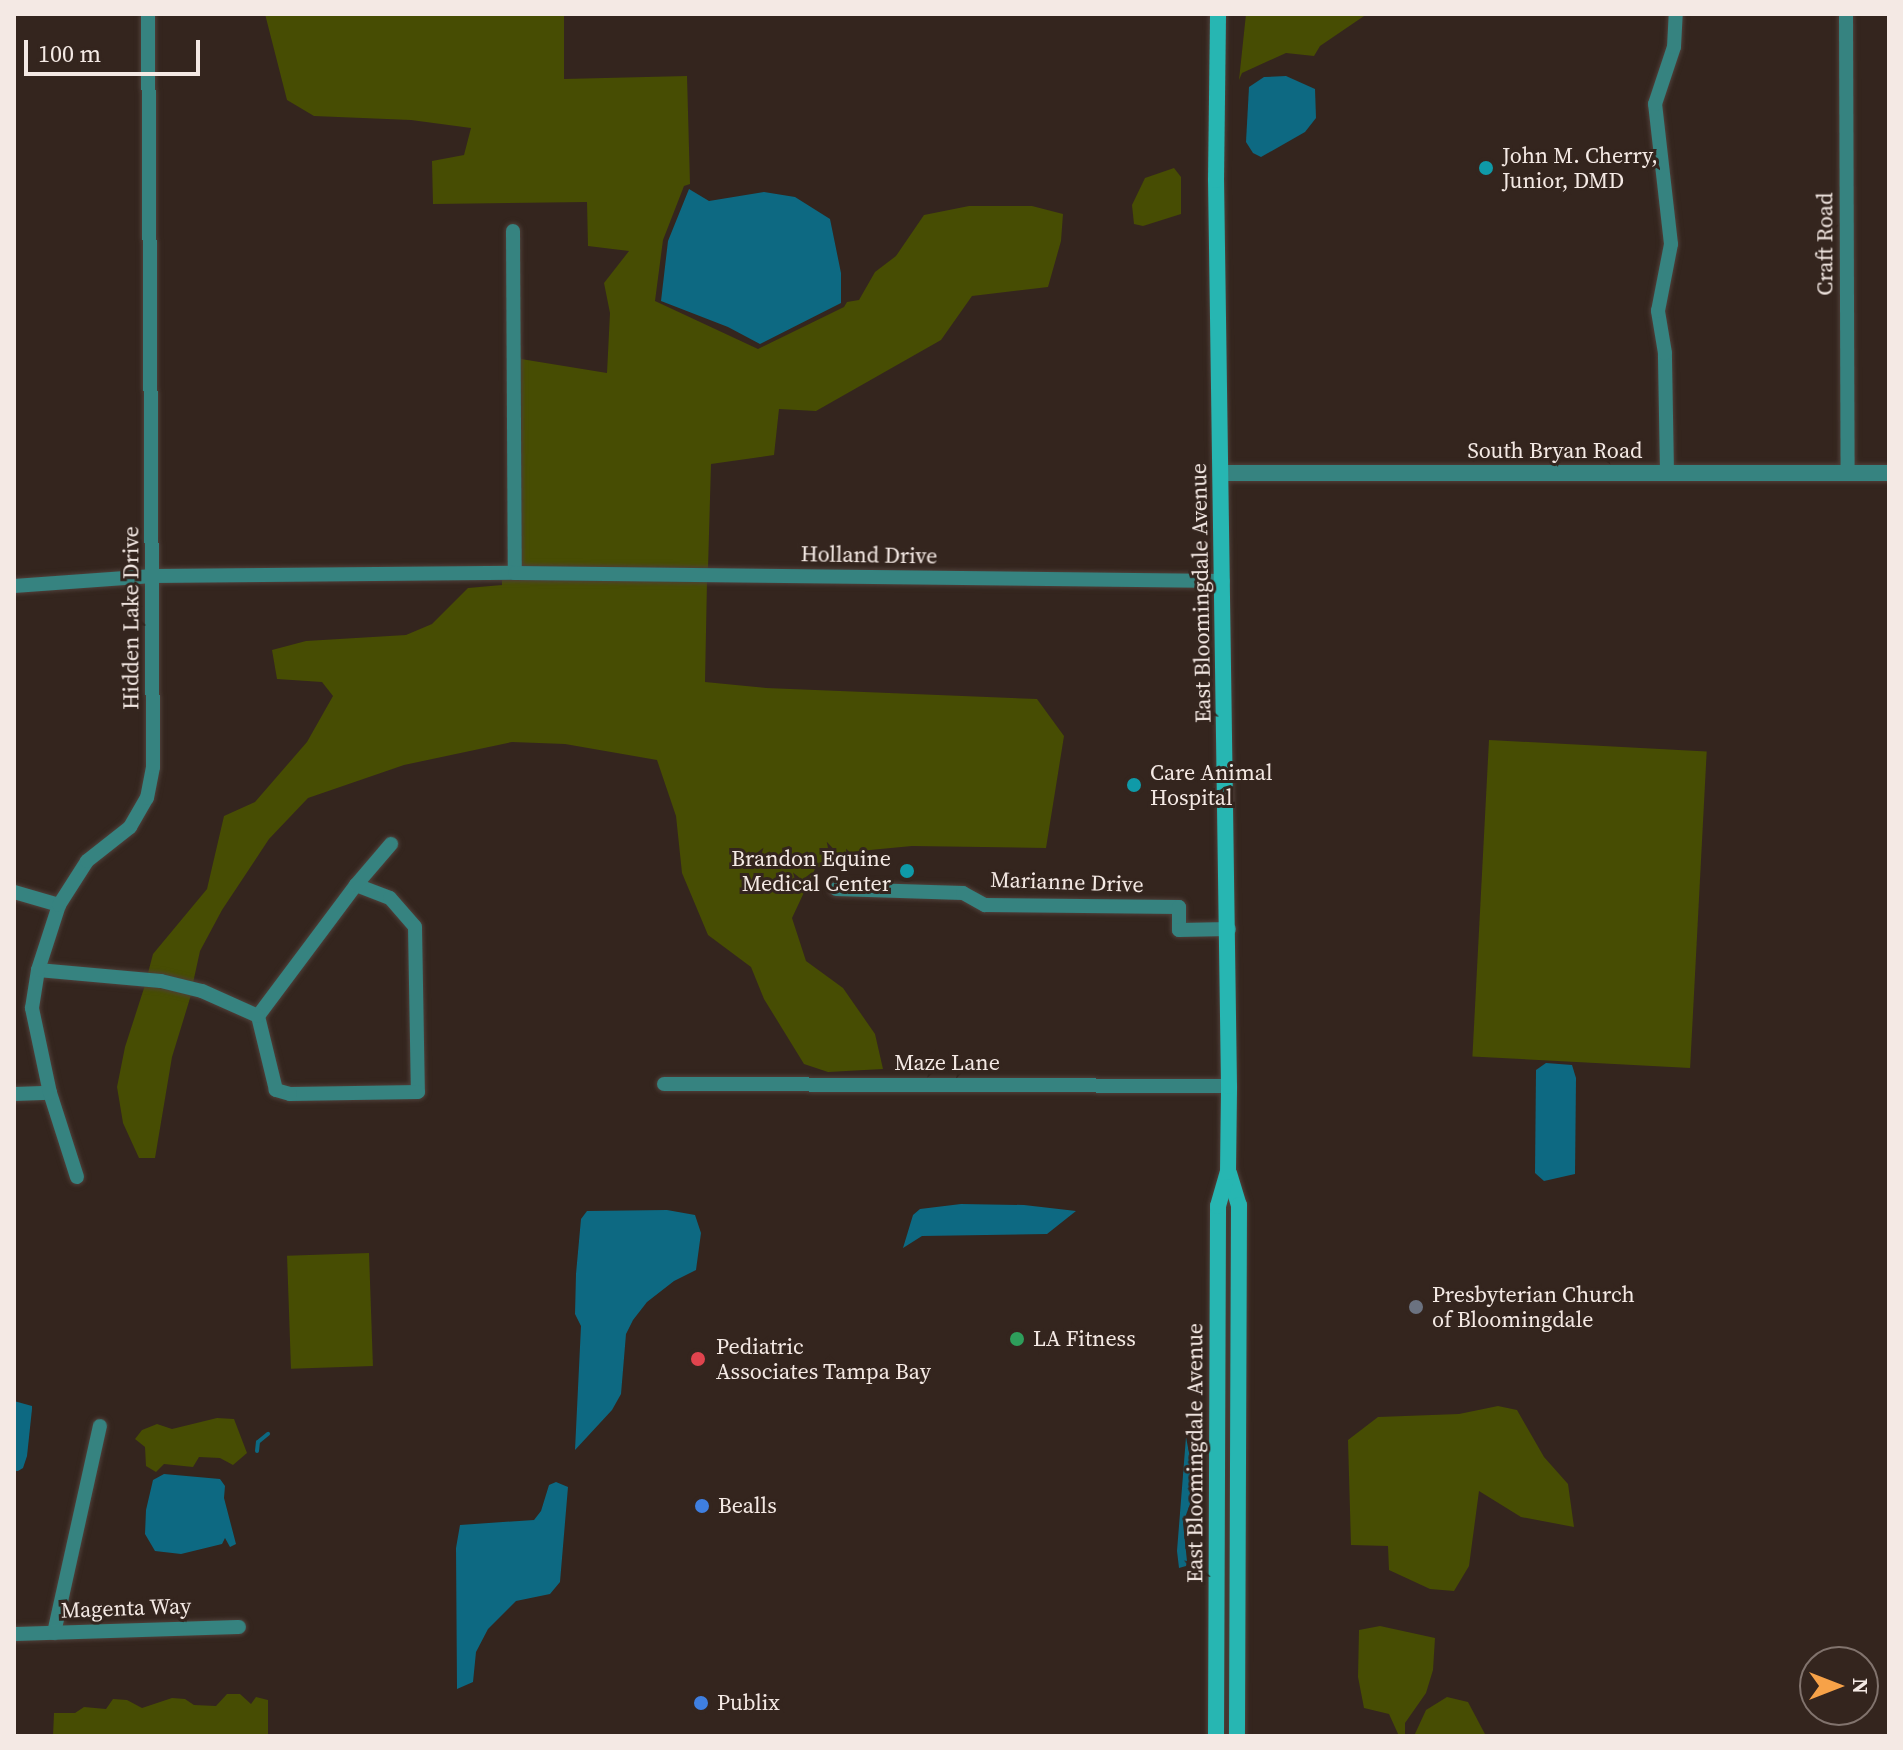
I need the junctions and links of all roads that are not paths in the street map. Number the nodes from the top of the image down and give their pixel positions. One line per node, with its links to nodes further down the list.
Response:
1 (148, 14): 11 (street, Hidden Lake Drive)
2 (1218, 14): 6 (main road, East Bloomingdale Avenue)
3 (1676, 14): 7 (street)
4 (1846, 14): 8 (street, Craft Road)
5 (513, 231): 10 (street)
6 (1222, 473): 7 (street, South Bryan Road); 12 (main road, East Bloomingdale Avenue)
7 (1667, 473): 8 (street, South Bryan Road)
8 (1848, 473): 9 (street, South Bryan Road)
9 (1889, 473)
10 (515, 573): 11 (street, Holland Drive); 12 (street, Holland Drive)
11 (153, 576): 13 (street, Holland Drive); 18 (street, Hidden Lake Drive)
12 (1223, 581): 19 (main road, East Bloomingdale Avenue)
13 (14, 586)
14 (391, 844): 15 (street)
15 (356, 885): 21 (street); 21 (street)
16 (836, 889): 19 (street, Marianne Drive)
17 (14, 892): 18 (street)
18 (59, 905): 20 (street, Hidden Lake Drive)
19 (1229, 929): 23 (main road, East Bloomingdale Avenue)
20 (38, 970): 21 (street); 24 (street, Hidden Lake Drive)
21 (258, 1016)
22 (664, 1084): 23 (street, Maze Lane)
23 (1229, 1086): 26 (main road, East Bloomingdale Avenue)
24 (50, 1093): 25 (street); 27 (street, Hidden Lake Drive)
25 (14, 1094)
26 (1228, 1172): 32 (main road, East Bloomingdale Avenue); 33 (main road, East Bloomingdale Avenue)
27 (77, 1177)
28 (100, 1426): 30 (street)
29 (239, 1627): 30 (street, Magenta Way)
30 (54, 1633): 31 (street, Magenta Way)
31 (14, 1634)
32 (1216, 1736)
33 (1237, 1736)

